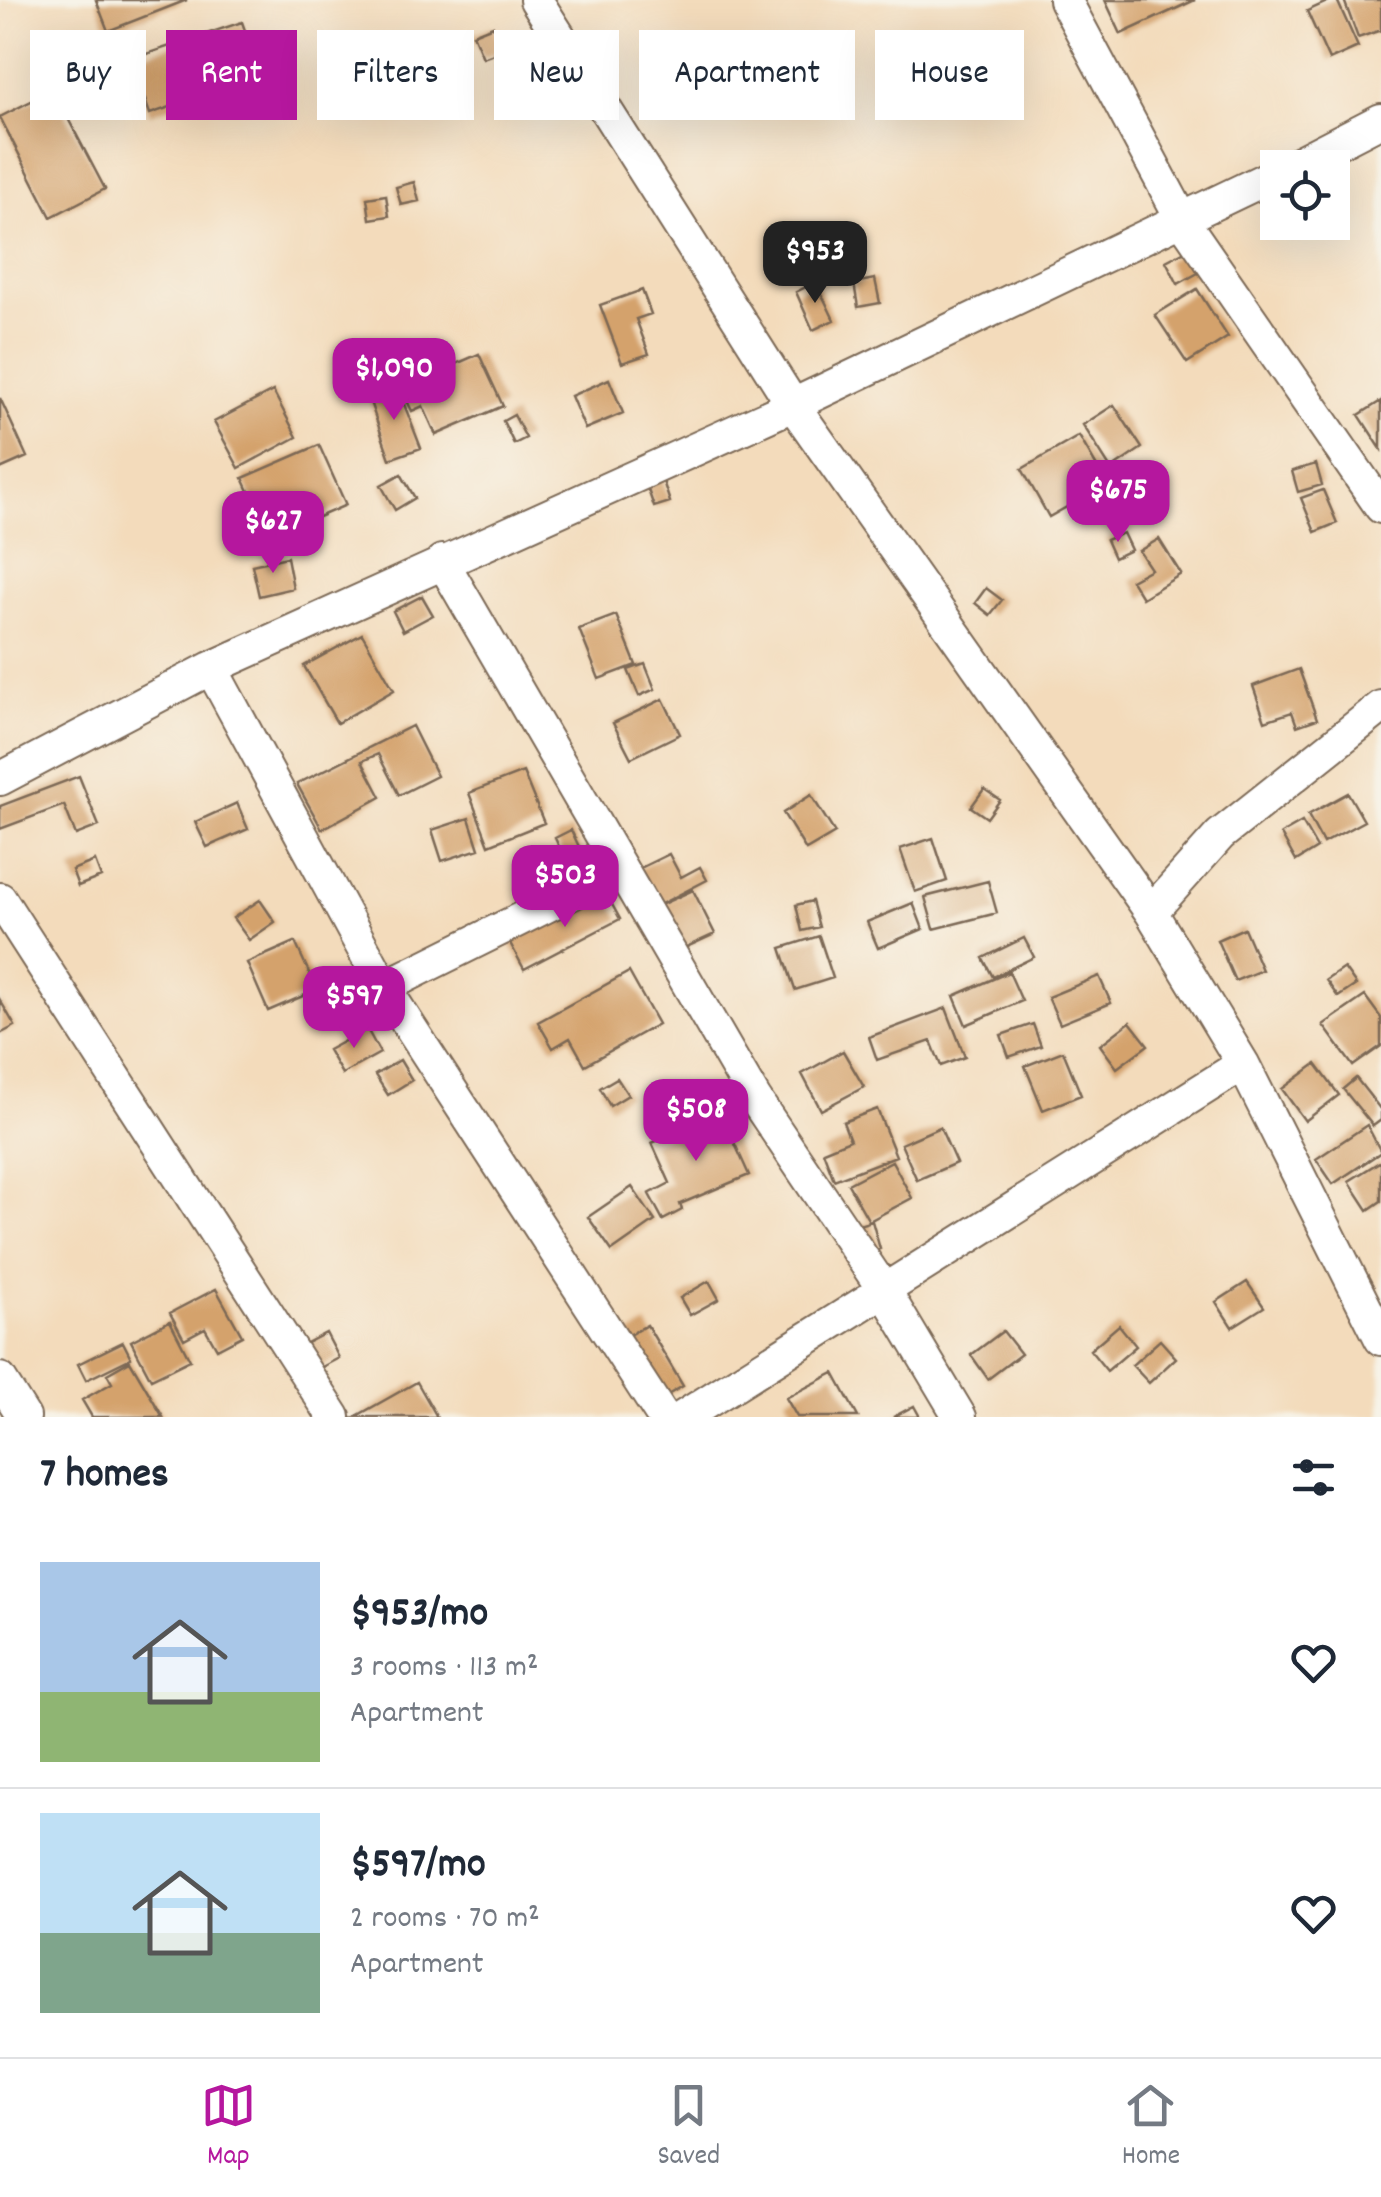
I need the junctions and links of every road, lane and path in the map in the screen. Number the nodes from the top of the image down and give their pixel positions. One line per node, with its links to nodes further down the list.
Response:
1 (536, 0): 7 (street)
2 (1064, 0): 6 (street)
3 (1381, 120): 4 (street)
4 (1323, 150)
5 (1260, 182): 6 (street)
6 (1183, 221): 7 (street); 8 (street)
7 (793, 405): 9 (street); 15 (street)
8 (1381, 507)
9 (442, 561): 10 (street); 13 (street)
10 (211, 668): 12 (street); 16 (street)
11 (1381, 707): 15 (street)
12 (0, 779)
13 (621, 868): 16 (street); 18 (street)
14 (0, 900): 22 (street)
15 (1150, 912): 17 (street)
16 (384, 987): 23 (street)
17 (1243, 1064): 18 (street); 19 (street)
18 (884, 1290): 24 (street); 25 (street)
19 (1381, 1340)
20 (0, 1380): 21 (street)
21 (24, 1417)
22 (334, 1417)
23 (663, 1417)
24 (683, 1417)
25 (960, 1417)

